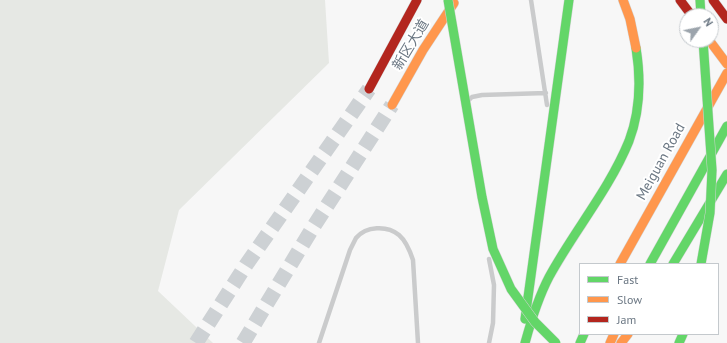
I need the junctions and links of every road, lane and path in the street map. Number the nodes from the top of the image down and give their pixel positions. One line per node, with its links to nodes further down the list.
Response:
1 (417, 0): 14 (main road)
2 (448, 0): 32 (main road, bridge)
3 (456, 0): 16 (main road, 新区大道)
4 (531, 0): 15 (lane)
5 (569, 0): 18 (main road)
6 (624, 0): 31 (main road)
7 (713, 0): 8 (main road)
8 (727, 19)
9 (697, 48): 19 (main road, bridge)
10 (704, 48): 19 (main road, bridge)
11 (715, 48): 12 (main road)
12 (727, 64)
13 (727, 73): 23 (main road, Meiguan Road)
14 (369, 89)
15 (546, 93): 18 (lane); 21 (lane)
16 (392, 105)
17 (727, 126): 24 (main road)
18 (550, 131): 31 (main road)
19 (712, 170): 26 (main road, bridge)
20 (727, 174): 25 (main road)
21 (487, 248)
22 (488, 255): 30 (lane)
23 (621, 263)
24 (651, 263)
25 (673, 263)
26 (701, 263)
27 (627, 335): 33 (main road)
28 (319, 343): 29 (lane)
29 (418, 343)
30 (489, 343)
31 (523, 343)
32 (556, 343)
33 (621, 343)

